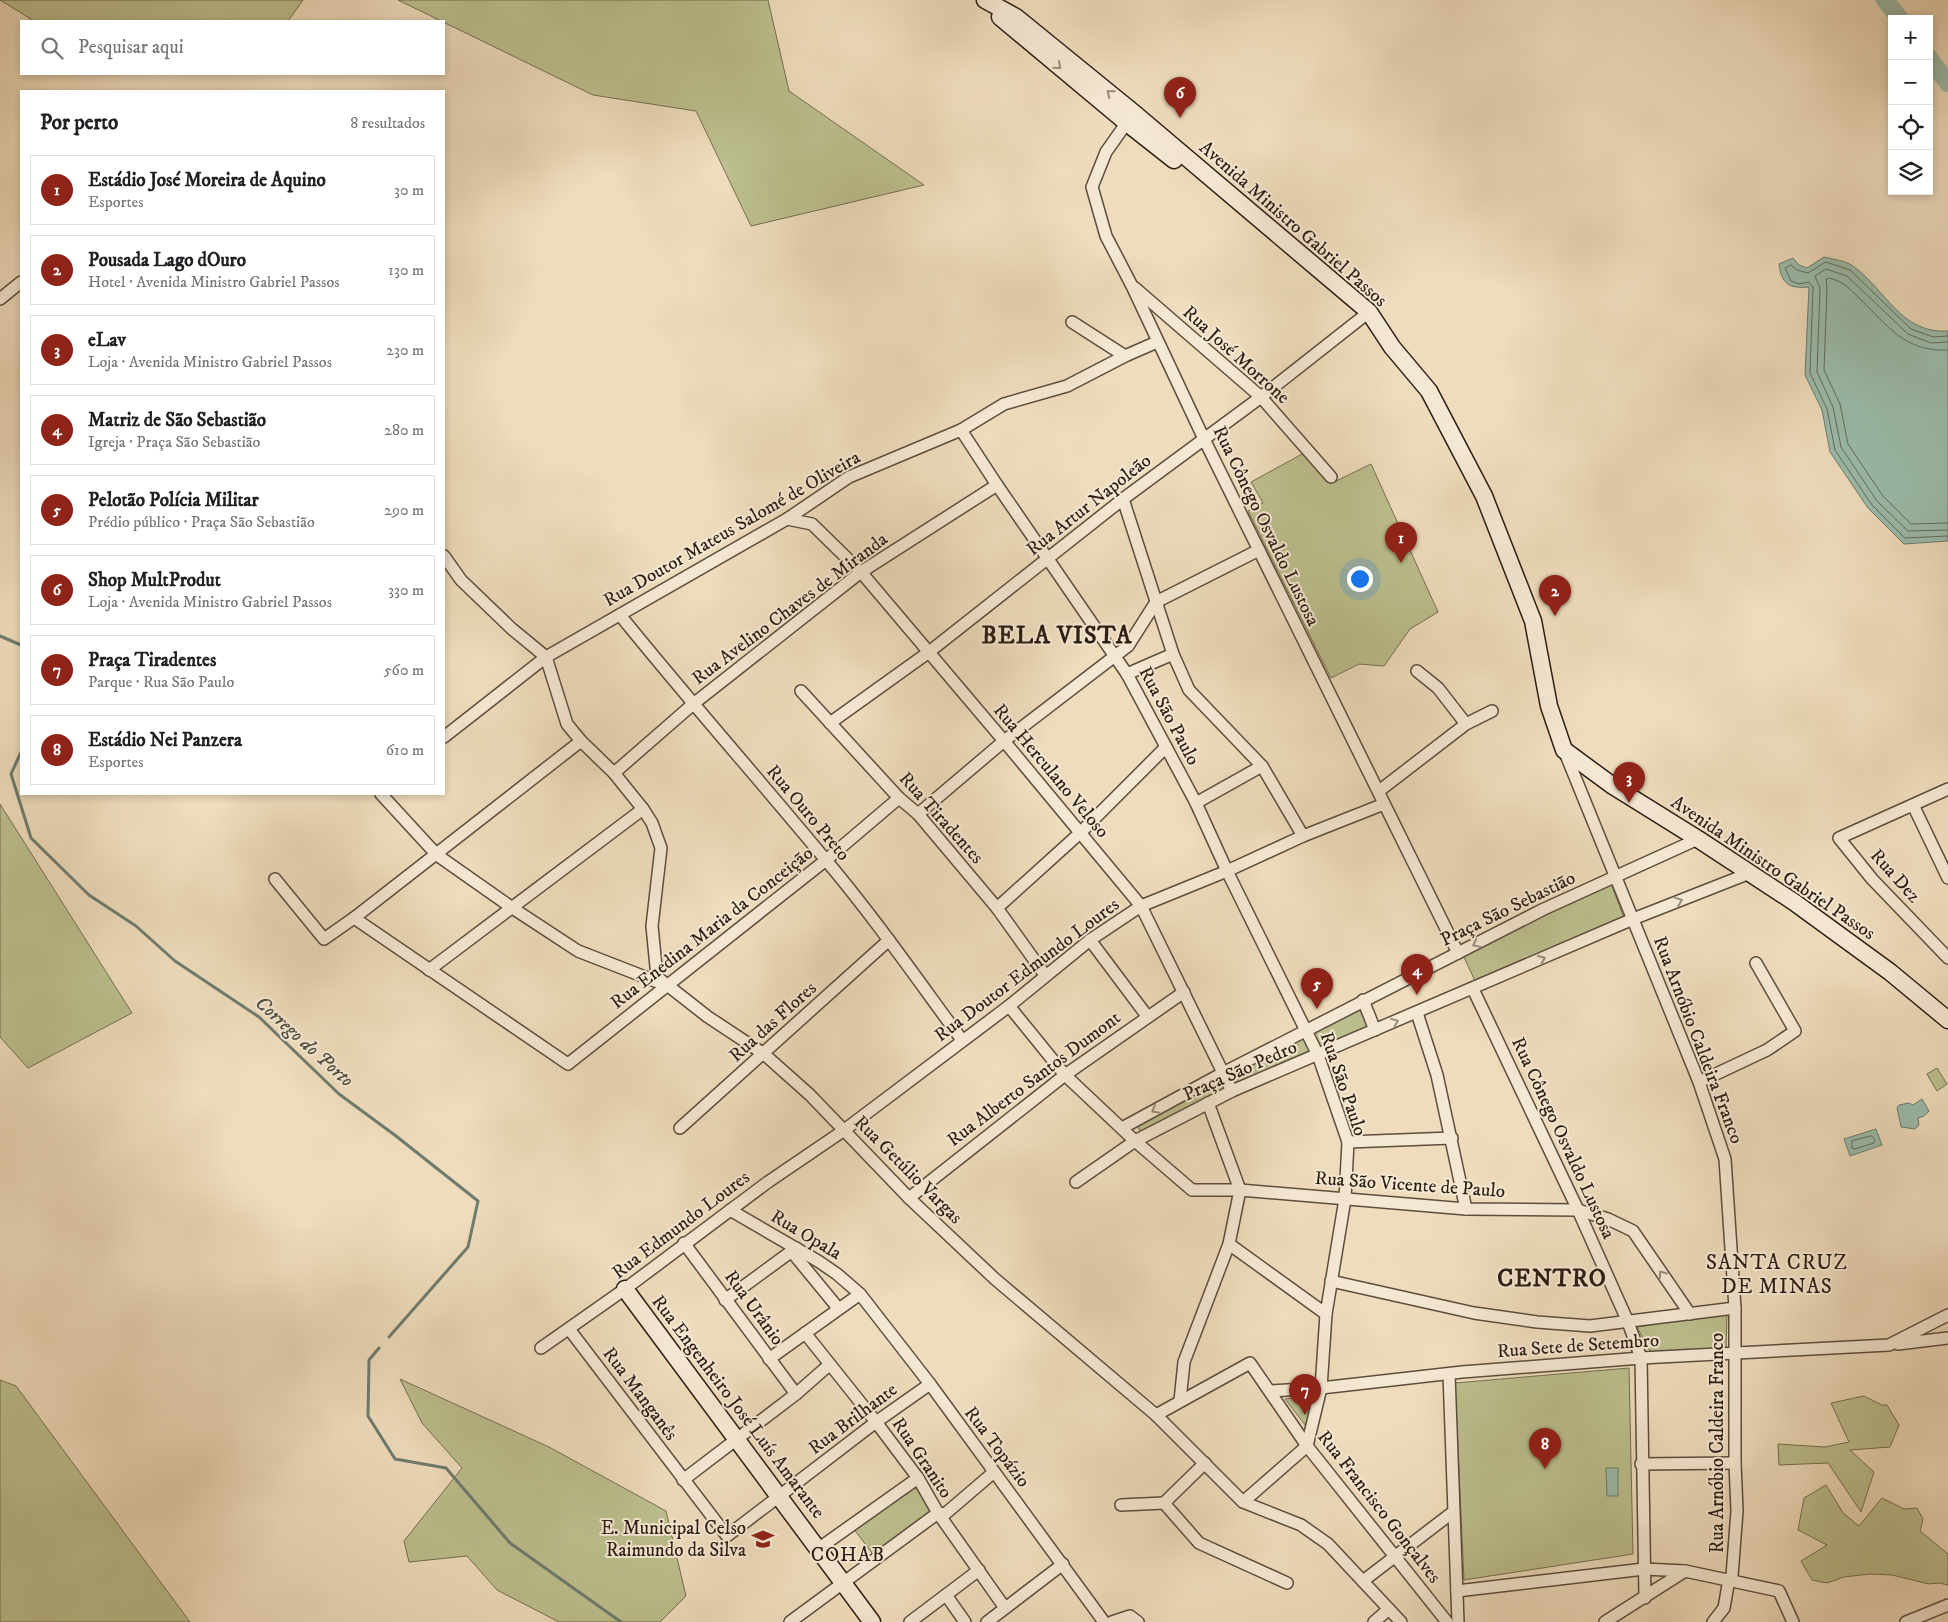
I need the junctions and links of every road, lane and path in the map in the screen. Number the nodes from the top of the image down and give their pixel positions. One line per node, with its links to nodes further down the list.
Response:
1 (983, 0): 2 (main road, Avenida Ministro Gabriel Passos)
2 (1130, 118): 4 (street, Rua Cônego Osvaldo Lustosa); 6 (main road, Avenida Ministro Gabriel Passos)
3 (20, 283): 5 (street)
4 (1132, 286): 8 (street, Rua Cônego Osvaldo Lustosa); 10 (street, Rua José Morrone)
5 (0, 299)
6 (1365, 314): 10 (street, Rua Artur Napoleão); 38 (main road, Avenida Ministro Gabriel Passos)
7 (1072, 322): 9 (street)
8 (1157, 342): 9 (street, Rua Doutor Mateus Salomé de Oliveira); 12 (street, Rua Cônego Osvaldo Lustosa)
9 (1125, 356): 11 (street, Rua Doutor Mateus Salomé de Oliveira)
10 (1261, 397): 12 (street, Rua Artur Napoleão); 13 (street, Rua José Morrone)
11 (961, 430): 14 (street, Rua São Paulo); 16 (street, Rua Doutor Mateus Salomé de Oliveira)
12 (1204, 439): 15 (street, Rua Artur Napoleão); 17 (street, Rua Cônego Osvaldo Lustosa)
13 (1331, 477)
14 (996, 485): 19 (street, Rua São Paulo); 20 (street, Rua Avelino Chaves de Miranda)
15 (1123, 499): 19 (street, Rua Artur Napoleão); 21 (street)
16 (787, 519): 20 (street, Rua Herculano Veloso); 22 (street, Rua Doutor Mateus Salomé de Oliveira)
17 (1259, 550): 21 (street); 42 (street, Rua Cônego Osvaldo Lustosa)
18 (445, 557): 26 (street)
19 (1049, 559): 23 (street, Rua Artur Napoleão); 25 (street, Rua São Paulo)
20 (860, 572): 23 (street, Rua Herculano Veloso); 30 (street, Rua Avelino Chaves de Miranda)
21 (1156, 602): 24 (street); 25 (street)
22 (620, 615): 26 (street, Rua Doutor Mateus Salomé de Oliveira); 30 (street, Rua Ouro Preto)
23 (929, 652): 32 (street, Rua Artur Napoleão); 36 (street, Rua Herculano Veloso)
24 (1173, 654): 28 (street); 39 (street)
25 (1116, 656): 28 (street, Rua São Paulo); 36 (street)
26 (546, 657): 34 (street, Rua Doutor Mateus Salomé de Oliveira); 35 (street, Rua Getúlio Vargas)
27 (1416, 671): 33 (street)
28 (1127, 674): 37 (street, Rua São Paulo)
29 (801, 691): 32 (street, Rua Tiradentes)
30 (692, 704): 40 (street, Rua Avelino Chaves de Miranda); 54 (street, Rua Ouro Preto)
31 (1492, 711): 33 (street)
32 (830, 723): 44 (street, Rua Tiradentes)
33 (1466, 724): 42 (street)
34 (445, 736)
35 (581, 740): 40 (street, Rua Getúlio Vargas); 53 (street)
36 (1004, 740): 49 (street); 50 (street, Rua Herculano Veloso)
37 (1166, 747): 45 (street, Rua São Paulo); 50 (street)
38 (1564, 750): 52 (main road, Avenida Ministro Gabriel Passos); 57 (street, Rua Arnóbio Caldeira Franco)
39 (1262, 766): 45 (street); 51 (street)
40 (614, 773): 48 (street, Rua Getúlio Vargas)
41 (1948, 789): 47 (street)
42 (1379, 791): 46 (street, Rua Cônego Osvaldo Lustosa)
43 (382, 795): 53 (street)
44 (899, 798): 49 (street, Rua Tiradentes); 54 (street, Rua Enedina Maria da Conceição)
45 (1196, 803): 55 (street, Rua São Paulo)
46 (1384, 804): 51 (street, Rua Doutor Edmundo Loures); 67 (street, Rua Cônego Osvaldo Lustosa)
47 (1913, 805): 58 (street); 68 (street, Rua Dez)
48 (643, 808): 61 (street); 72 (street, Rua Getúlio Vargas)
49 (918, 814): 62 (street, Rua Tiradentes)
50 (1080, 833): 60 (street, Rua Herculano Veloso); 62 (street)
51 (1303, 836): 55 (street, Rua Doutor Edmundo Loures)
52 (1698, 839): 56 (main road, Avenida Ministro Gabriel Passos); 57 (street, Praça São Sebastião)
53 (437, 855): 61 (street); 63 (street)
54 (826, 860): 65 (street, Rua Ouro Preto); 72 (street, Rua Enedina Maria da Conceição)
55 (1227, 871): 60 (street, Rua Doutor Edmundo Loures); 81 (street, Rua São Paulo)
56 (1750, 873): 64 (street, one-way to 56); 79 (main road, Avenida Ministro Gabriel Passos)
57 (1615, 877): 64 (street, Rua Arnóbio Caldeira Franco); 67 (street, Praça São Sebastião, one-way to 67)
58 (1948, 878)
59 (275, 879): 63 (street)
60 (1141, 906): 66 (street, Rua Doutor Edmundo Loures); 74 (street, Rua Herculano Veloso)
61 (511, 907): 70 (street); 72 (street)
62 (997, 908): 71 (street, Rua Tiradentes)
63 (354, 918): 70 (street)
64 (1633, 919): 73 (street, one-way to 64); 87 (street, Rua Arnóbio Caldeira Franco)
65 (889, 940): 82 (street, Rua Ouro Preto); 83 (street, Rua das Flores)
66 (1090, 940): 71 (street, Rua Doutor Edmundo Loures); 78 (street)
67 (1458, 953): 75 (street, Praça São Sebastião)
68 (1948, 958)
69 (1756, 963): 87 (street)
70 (430, 970): 72 (street, Rua Enedina Maria da Conceição)
71 (1045, 975): 76 (street, Rua Doutor Edmundo Loures)
72 (667, 985): 83 (street, Rua Getúlio Vargas)
73 (1473, 989): 77 (street); 102 (street, Rua Cônego Osvaldo Lustosa)
74 (1184, 992): 78 (street, Rua Alberto Santos Dumont); 85 (street, Rua Herculano Veloso)
75 (1363, 1000): 80 (street); 81 (street, Praça São Sebastião)
76 (1009, 1006): 82 (street, Rua Doutor Edmundo Loures); 86 (street, Rua São Vicente de Paulo)
77 (1417, 1013): 80 (street, Praça São Pedro, one-way to 77); 93 (street)
78 (1147, 1016): 86 (street, Rua Alberto Santos Dumont)
79 (1948, 1020)
80 (1376, 1030): 84 (street, Praça São Pedro)
81 (1306, 1031): 84 (street, Rua São Paulo); 85 (street, Praça São Sebastião)
82 (962, 1040): 92 (street, Rua Doutor Edmundo Loures)
83 (764, 1054): 90 (street, Rua das Flores); 92 (street, Rua Getúlio Vargas)
84 (1318, 1055): 88 (street, Praça São Pedro); 95 (street, Rua São Paulo)
85 (1222, 1073): 88 (street, Rua Herculano Veloso); 91 (street, Praça São Sebastião, one-way to 91)
86 (1065, 1075): 91 (street, Rua São Vicente de Paulo); 98 (street, Rua Alberto Santos Dumont)
87 (1699, 1082): 111 (street, Rua Arnóbio Caldeira Franco)
88 (1232, 1092): 89 (street, Praça São Pedro)
89 (1208, 1103): 94 (street, Praça São Pedro); 97 (street)
90 (680, 1128)
91 (1122, 1128): 94 (street, Rua São Vicente de Paulo)
92 (843, 1131): 98 (street, Rua Getúlio Vargas); 101 (street, Rua Edmundo Loures)
93 (1452, 1138): 95 (street); 100 (street)
94 (1135, 1140): 96 (street, Praça São Pedro); 97 (street, Rua São Vicente de Paulo)
95 (1348, 1142): 99 (street, Rua São Paulo)
96 (1076, 1182)
97 (1240, 1190): 99 (street, Rua São Vicente de Paulo); 104 (street)
98 (908, 1198): 131 (street, Rua Getúlio Vargas)
99 (1345, 1199): 100 (street, Rua São Vicente de Paulo); 106 (street, Rua São Paulo)
100 (1466, 1209): 102 (street, Rua São Vicente de Paulo)
101 (730, 1210): 103 (street, Rua Edmundo Loures); 105 (street, Rua Opala)
102 (1578, 1210): 113 (street, Rua São Vicente de Paulo, one-way to 102); 115 (street, Rua Cônego Osvaldo Lustosa)
103 (684, 1243): 107 (street, Rua Edmundo Loures); 109 (street, Rua Urânio)
104 (1229, 1244): 112 (street); 130 (street)
105 (794, 1250): 108 (street, Rua Opala); 109 (street); 110 (street)
106 (1331, 1281): 112 (street, Rua São Paulo); 115 (street)
107 (625, 1289): 116 (street, Rua Edmundo Loures); 133 (main road, Rua Engenheiro José Luís Amarante)
108 (860, 1294): 110 (street); 126 (street, Rua Topázio)
109 (725, 1300): 123 (street, Rua Urânio)
110 (838, 1308): 117 (street)
111 (1735, 1308): 113 (street); 121 (street, Rua Arnóbio Caldeira Franco)
112 (1326, 1314): 127 (street, Rua São Paulo)
113 (1690, 1314): 115 (street)
114 (1948, 1315): 119 (street, Rua Sete de Setembro)
115 (1628, 1322): 122 (street, Rua Cônego Osvaldo Lustosa)
116 (569, 1329): 120 (street, Rua Edmundo Loures); 140 (street, Rua Manganês)
117 (805, 1333): 123 (street); 124 (street, Rua Granito)
118 (1948, 1338): 119 (street, Rua Sete de Setembro)
119 (1889, 1345): 121 (street, Rua Sete de Setembro)
120 (541, 1348)
121 (1734, 1354): 122 (street, Rua Sete de Setembro); 136 (street, Rua Arnóbio Caldeira Franco)
122 (1640, 1358): 125 (street, Rua Sete de Setembro); 137 (street, Rua Cônego Osvaldo Lustosa)
123 (769, 1359): 129 (street, Rua Urânio)
124 (829, 1365): 129 (street); 132 (street, Rua Granito)
125 (1449, 1374): 127 (street, Rua Sete de Setembro); 145 (street)
126 (930, 1384): 132 (street, Rua Brilhante); 138 (street, Rua Topázio)
127 (1320, 1388): 128 (street, Rua Sete de Setembro); 134 (street, Rua São Paulo)
128 (1270, 1391): 130 (street, Rua Francisco Gonçalves); 134 (street, Rua Francisco Gonçalves)
129 (796, 1394): 133 (street)
130 (1180, 1401): 131 (street)
131 (1156, 1415): 135 (street, Rua Getúlio Vargas)
132 (876, 1422): 139 (street, Rua Granito); 141 (street, Rua Brilhante)
133 (736, 1440): 140 (street); 141 (main road, Rua Engenheiro José Luís Amarante)
134 (1307, 1446): 142 (street); 149 (street, Rua Francisco Gonçalves)
135 (1205, 1463): 142 (street, Rua Getúlio Vargas); 143 (street)
136 (1735, 1463): 137 (street); 154 (street, Rua Arnóbio Caldeira Franco)
137 (1641, 1464): 151 (street, Rua Cônego Osvaldo Lustosa)
138 (994, 1472): 146 (street); 150 (street, Rua Topázio)
139 (918, 1478): 146 (street, Rua Granito); 148 (street)
140 (683, 1480): 147 (street, Rua Manganês)
141 (780, 1496): 147 (street, Rua Brilhante); 148 (main road, Rua Engenheiro José Luís Amarante)
142 (1243, 1502): 155 (street, Rua Getúlio Vargas)
143 (1164, 1503): 144 (street); 157 (street)
144 (1122, 1505)
145 (1453, 1512): 149 (street); 158 (street)
146 (938, 1513): 152 (street, Rua Granito); 156 (street)
147 (727, 1536)
148 (818, 1549): 156 (main road, Rua Engenheiro José Luís Amarante)
149 (1395, 1555): 155 (street); 174 (street, Rua Francisco Gonçalves)
150 (1063, 1564): 162 (street); 170 (street, Rua Topázio)
151 (1644, 1569): 153 (street); 158 (street); 160 (street, Rua Cônego Osvaldo Lustosa)
152 (979, 1570): 159 (street); 162 (street, Rua Granito)
153 (1685, 1571): 154 (street); 160 (street)
154 (1729, 1579): 177 (street, Rua Arnóbio Caldeira Franco); 178 (street)
155 (1363, 1581): 163 (street, Rua Getúlio Vargas)
156 (843, 1582): 165 (street); 166 (main road, Rua Engenheiro José Luís Amarante)
157 (1288, 1583)
158 (1457, 1591): 175 (street)
159 (946, 1595): 167 (street); 168 (street)
160 (1645, 1598): 176 (street)
161 (1948, 1605): 179 (street)
162 (1005, 1608): 169 (street)
163 (1389, 1608): 172 (street); 173 (street, Rua Getúlio Vargas)
164 (1134, 1619): 171 (street)
165 (790, 1622)
166 (872, 1622)
167 (910, 1622)
168 (965, 1622)
169 (987, 1622)
170 (1104, 1622)
171 (1112, 1622)
172 (1374, 1622)
173 (1401, 1622)
174 (1447, 1622)
175 (1458, 1622)
176 (1606, 1622)
177 (1713, 1622)
178 (1793, 1622)
179 (1906, 1622)

